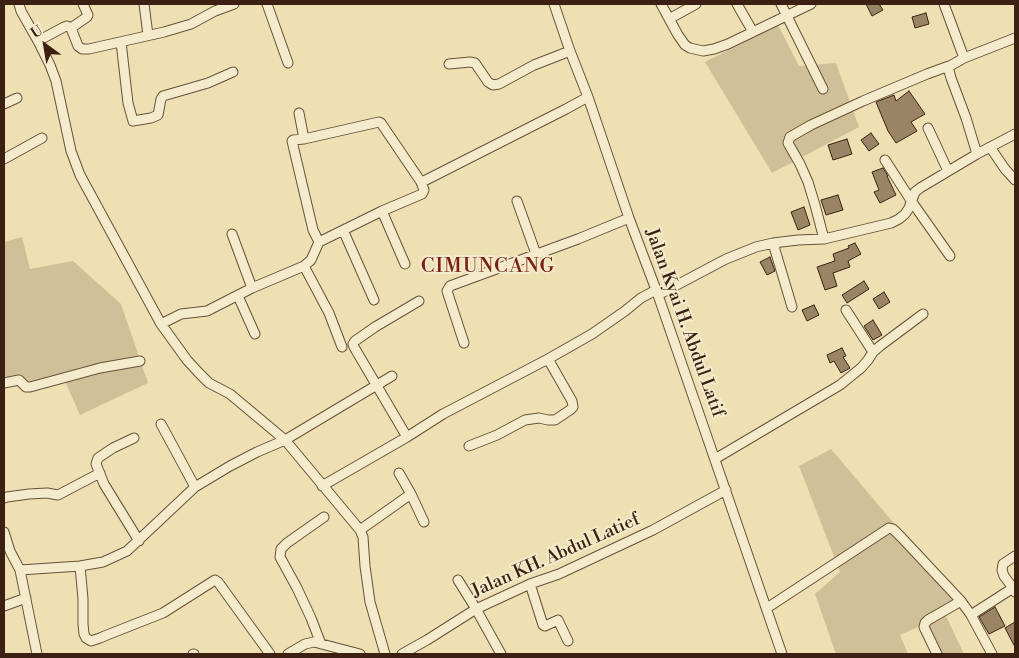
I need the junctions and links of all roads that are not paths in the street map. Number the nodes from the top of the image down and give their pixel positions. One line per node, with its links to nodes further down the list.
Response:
1 (19, 4): 19 (street)
2 (83, 4): 15 (street)
3 (144, 4): 17 (street)
4 (234, 4): 17 (street)
5 (266, 4): 23 (street)
6 (554, 4): 21 (street, Jalan Kyai H. Abdul Latif)
7 (661, 4): 14 (street)
8 (696, 4): 14 (street)
9 (737, 4): 16 (street)
10 (781, 4): 13 (street)
11 (811, 4): 13 (street)
12 (944, 4): 22 (street)
13 (787, 16): 16 (street); 27 (street)
14 (669, 19): 16 (street)
15 (71, 28): 19 (street); 20 (street)
16 (753, 32)
17 (148, 35): 20 (street)
18 (1015, 38): 22 (street)
19 (38, 41): 64 (street)
20 (121, 42): 26 (street)
21 (570, 51): 24 (street); 28 (street, Jalan Kyai H. Abdul Latif)
22 (964, 58): 25 (street)
23 (288, 63)
24 (449, 64)
25 (949, 66): 37 (street); 49 (street)
26 (233, 72)
27 (823, 89)
28 (588, 97): 42 (street); 46 (street, Jalan Kyai H. Abdul Latif)
29 (17, 98): 30 (street)
30 (4, 104)
31 (299, 113): 35 (street)
32 (928, 128): 40 (street)
33 (1015, 134): 36 (street)
34 (42, 138): 38 (street)
35 (304, 138): 42 (street); 50 (street)
36 (990, 147): 37 (street); 41 (street)
37 (977, 154): 40 (street)
38 (4, 159)
39 (886, 160): 44 (street)
40 (948, 171): 44 (street)
41 (1015, 180)
42 (421, 182): 45 (street)
43 (516, 201): 52 (street)
44 (912, 202): 49 (street); 53 (street)
45 (382, 211): 47 (street); 54 (street)
46 (629, 218): 52 (street); 57 (street, Jalan Kyai H. Abdul Latif)
47 (343, 230): 50 (street); 59 (street)
48 (232, 234): 56 (street)
49 (824, 239): 51 (street)
50 (319, 242): 55 (street)
51 (773, 243): 57 (street); 61 (street)
52 (536, 254): 66 (street)
53 (950, 256)
54 (405, 264)
55 (304, 266): 56 (street); 67 (street)
56 (252, 288): 58 (street)
57 (657, 293): 69 (street); 79 (street, Jalan Kyai H. Abdul Latif)
58 (238, 296): 64 (street); 65 (street)
59 (374, 300)
60 (420, 302): 73 (street)
61 (792, 307)
62 (846, 310): 68 (street)
63 (923, 314): 68 (street)
64 (161, 324): 77 (street)
65 (255, 334)
66 (464, 343)
67 (342, 347)
68 (873, 352): 79 (street)
69 (548, 359): 76 (street); 78 (street)
70 (140, 361): 72 (street)
71 (392, 376): 73 (street)
72 (4, 382)
73 (377, 386): 76 (street); 77 (street)
74 (161, 424): 83 (street)
75 (134, 438): 80 (street)
76 (407, 438): 82 (street)
77 (285, 440): 82 (street); 83 (street)
78 (469, 446)
79 (715, 459): 84 (street, Jalan Kyai H. Abdul Latif)
80 (100, 473): 86 (street); 91 (street)
81 (398, 473): 85 (street)
82 (322, 486): 89 (street)
83 (195, 487): 91 (street)
84 (726, 490): 97 (street, Jalan KH. Abdul Latief); 102 (street, Jalan Kyai H. Abdul Latif)
85 (411, 494): 88 (street); 89 (street)
86 (4, 498)
87 (324, 517): 106 (street)
88 (424, 522)
89 (360, 530): 111 (street)
90 (4, 532): 92 (street)
91 (139, 541): 94 (street)
92 (7, 552): 95 (street)
93 (1015, 556): 98 (street)
94 (80, 566): 95 (street); 108 (street)
95 (20, 570): 99 (street)
96 (458, 580): 103 (street)
97 (530, 584): 103 (street, Jalan KH. Abdul Latief); 105 (street)
98 (1014, 590): 104 (street)
99 (26, 598): 101 (street); 107 (street)
100 (961, 601): 102 (street); 104 (street); 115 (street)
101 (4, 606)
102 (767, 608): 114 (street, Jalan Kyai H. Abdul Latif)
103 (476, 609): 112 (street, Jalan KH. Abdul Latief); 113 (street)
104 (971, 615): 116 (street)
105 (568, 641)
106 (321, 644): 109 (street); 110 (street)
107 (37, 654)
108 (270, 654)
109 (288, 654)
110 (360, 654)
111 (385, 654)
112 (402, 654)
113 (501, 654)
114 (782, 654)
115 (937, 654)
116 (992, 654)

